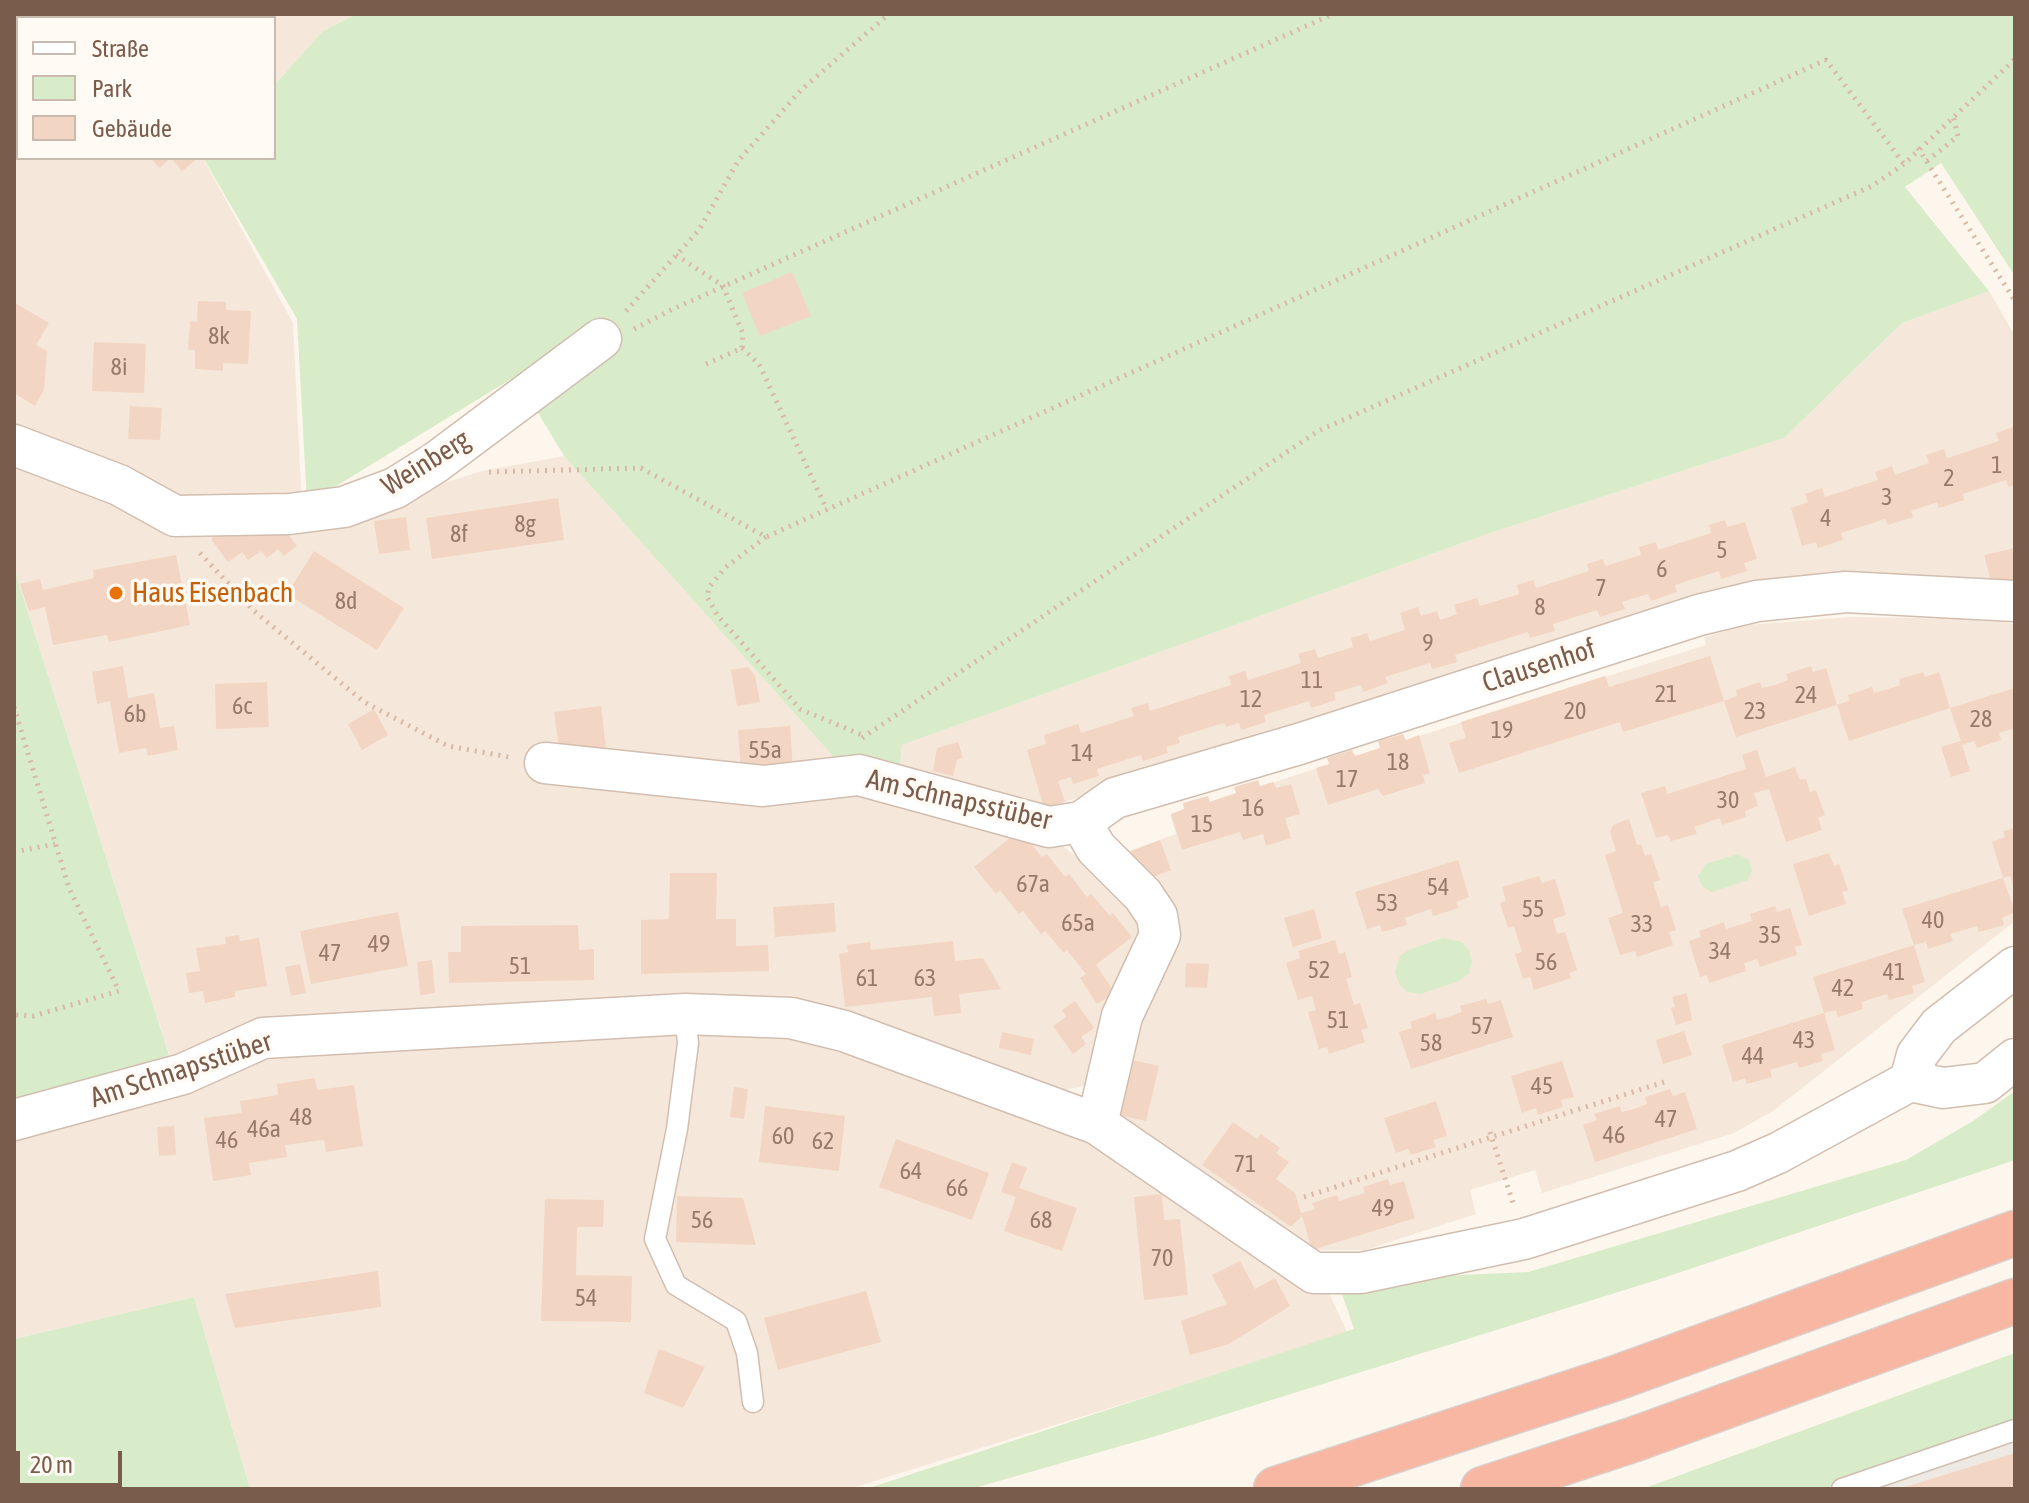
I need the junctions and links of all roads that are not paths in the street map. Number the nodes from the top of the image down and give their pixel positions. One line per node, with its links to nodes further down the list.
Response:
1 (601, 339): 2 (street, Weinberg)
2 (14, 445)
3 (2015, 601): 5 (street, Clausenhof)
4 (545, 763): 5 (street, Am Schnapsstüber)
5 (1081, 822): 11 (street, Am Schnapsstüber)
6 (2015, 967): 9 (street)
7 (685, 1014): 10 (street, Am Schnapsstüber); 11 (street, Am Schnapsstüber); 14 (lane)
8 (2015, 1059): 9 (street)
9 (1910, 1081): 11 (street, Am Schnapsstüber)
10 (14, 1120)
11 (1097, 1124)
12 (2015, 1233): 16 (highway)
13 (2015, 1301): 17 (highway)
14 (753, 1402)
15 (2015, 1430): 18 (lane)
16 (1276, 1489)
17 (1483, 1489)
18 (1842, 1489)

